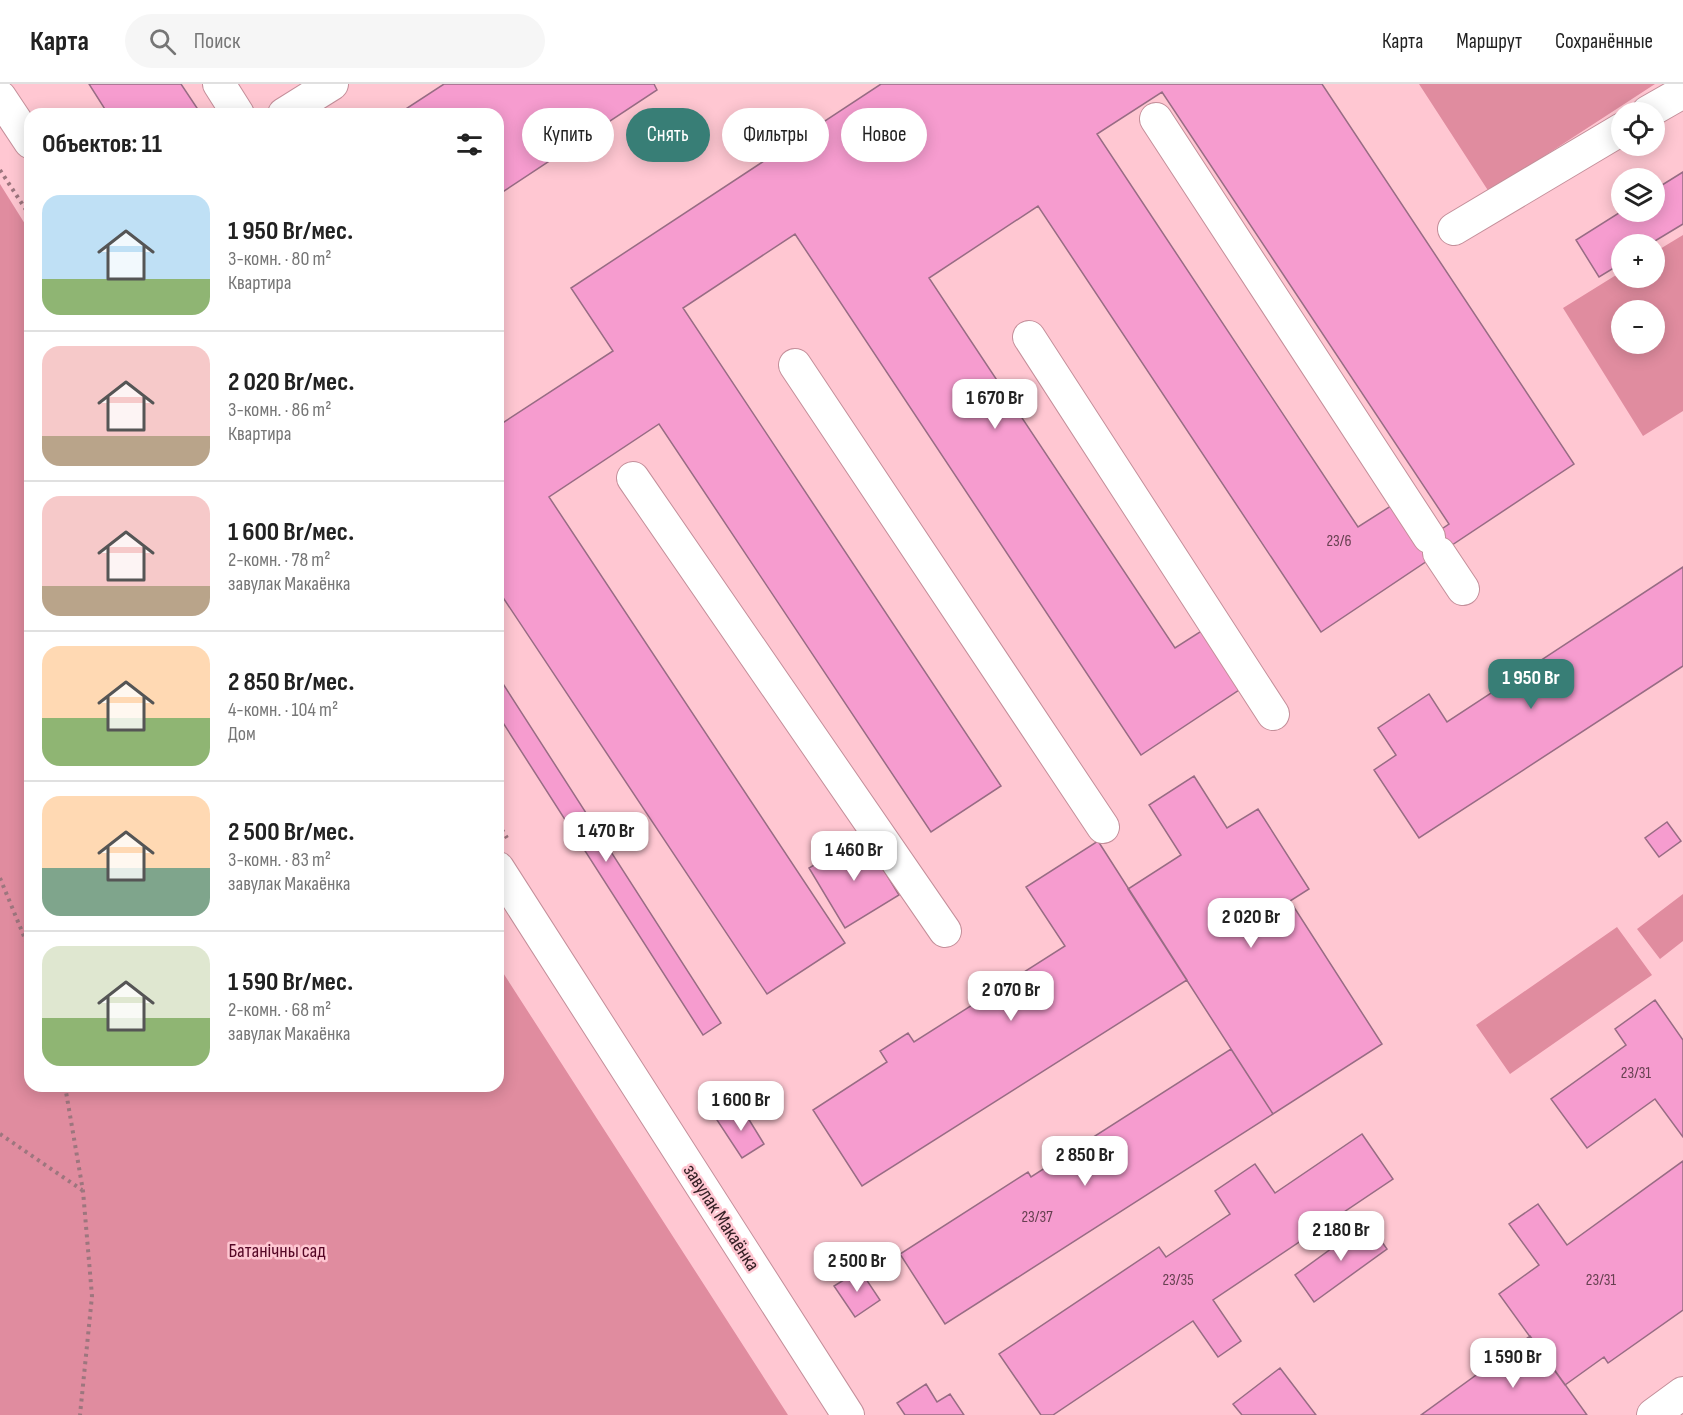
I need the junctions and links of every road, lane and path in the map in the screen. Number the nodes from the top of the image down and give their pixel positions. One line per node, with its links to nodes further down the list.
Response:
1 (219, 84): 6 (street)
2 (332, 84): 7 (street)
3 (1683, 92): 5 (street)
4 (0, 97): 9 (street)
5 (1665, 102)
6 (234, 108)
7 (294, 108)
8 (1156, 119): 17 (street)
9 (24, 133)
10 (1611, 136): 13 (street)
11 (0, 170): 12 (path)
12 (24, 207)
13 (1454, 229)
14 (1029, 337): 18 (street)
15 (795, 365): 19 (street)
16 (633, 478): 22 (street)
17 (1463, 589)
18 (1273, 714)
19 (1102, 827)
20 (504, 877): 29 (street, завулак Макаёнка)
21 (0, 878): 23 (path)
22 (945, 931)
23 (24, 936)
24 (66, 1092): 26 (path)
25 (0, 1134): 26 (path)
26 (83, 1191): 28 (path)
27 (1683, 1393): 30 (street)
28 (80, 1415)
29 (848, 1415)
30 (1653, 1415)

